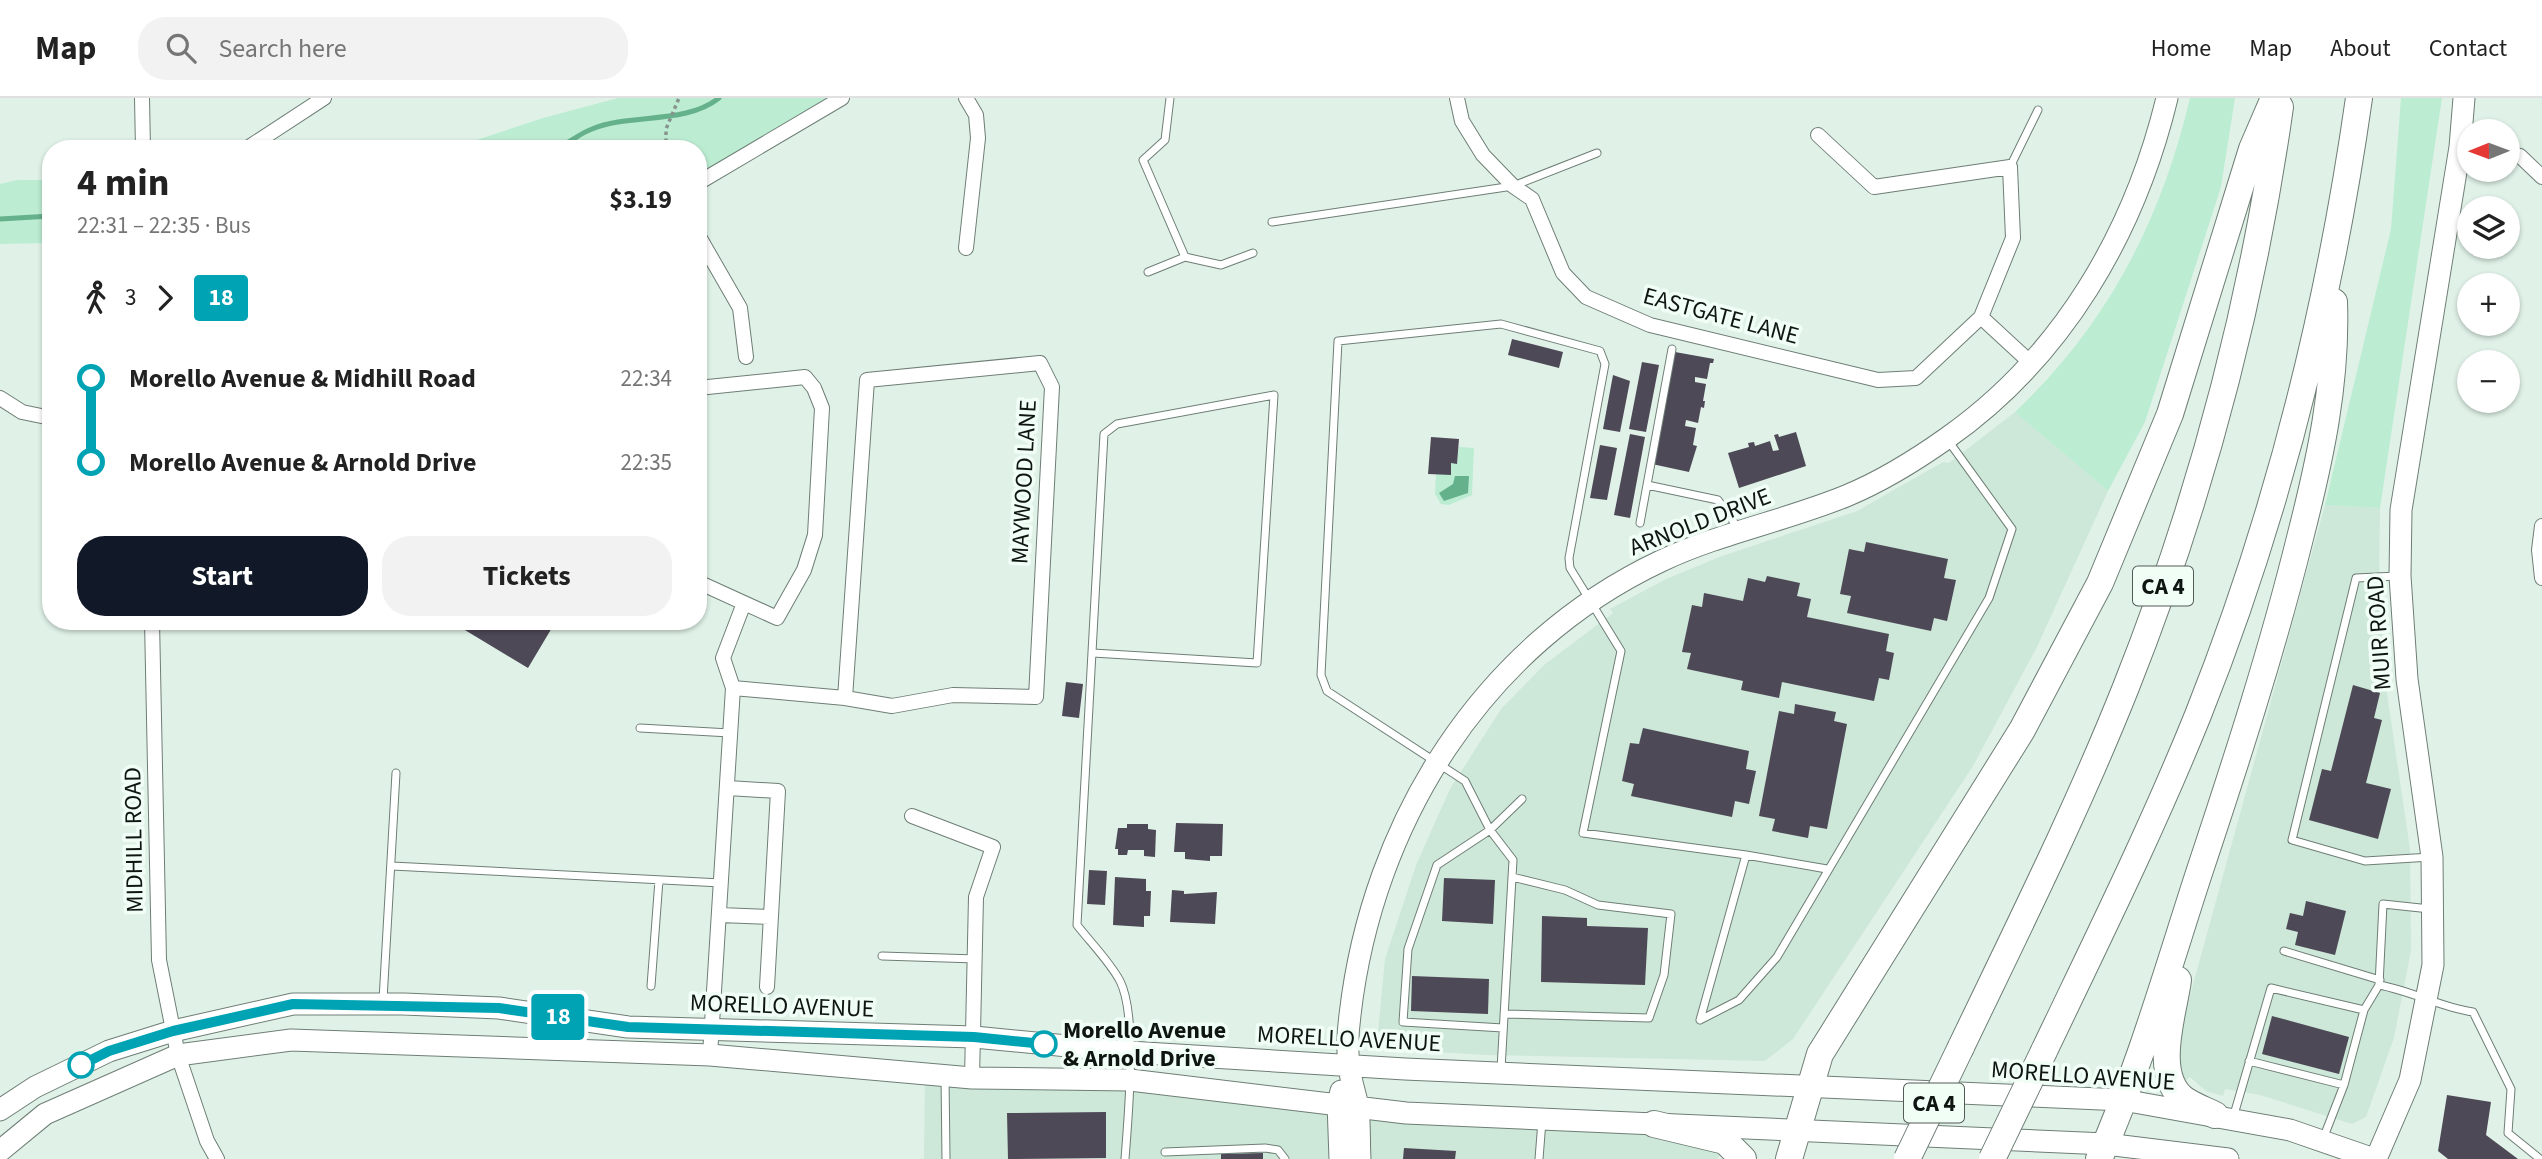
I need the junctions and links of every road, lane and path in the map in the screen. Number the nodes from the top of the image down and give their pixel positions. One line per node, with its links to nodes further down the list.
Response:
1 (142, 98): 16 (street)
2 (324, 98): 17 (street)
3 (679, 98): 18 (path)
4 (842, 98): 23 (street)
5 (966, 98): 27 (street)
6 (1170, 98): 30 (lane)
7 (1457, 98): 25 (street, EASTGATE LANE)
8 (2166, 98): 36 (street, ARNOLD DRIVE)
9 (2274, 98): 97 (highway)
10 (2281, 98): 118 (highway, CA 4, bridge)
11 (2359, 98): 31 (highway)
12 (2464, 98): 14 (street, MUIR ROAD)
13 (2038, 110): 21 (lane, EASTGATE LANE)
14 (2464, 119)
15 (1818, 135): 21 (street)
16 (143, 140)
17 (260, 140)
18 (667, 140)
19 (1597, 153): 25 (lane)
20 (2520, 156): 22 (street)
21 (2010, 167): 33 (street, EASTGATE LANE)
22 (2542, 177)
23 (707, 178)
24 (2459, 182): 45 (street, MUIR ROAD)
25 (1513, 186): 26 (lane); 33 (street, EASTGATE LANE)
26 (1272, 222)
27 (966, 248)
28 (707, 251): 35 (street)
29 (1253, 253): 30 (lane)
30 (1185, 257): 32 (lane)
31 (2333, 259): 72 (highway); 119 (highway, bridge)
32 (1149, 272)
33 (1981, 317): 36 (street)
34 (1672, 349): 41 (lane)
35 (746, 357)
36 (2032, 364): 40 (street, ARNOLD DRIVE)
37 (707, 387): 49 (street)
38 (0, 398): 39 (street)
39 (42, 416)
40 (1946, 439): 44 (street, ARNOLD DRIVE); 65 (lane)
41 (1647, 485): 42 (lane); 44 (lane)
42 (1640, 523)
43 (2542, 526): 46 (street)
44 (1740, 531): 48 (street, ARNOLD DRIVE)
45 (2400, 576): 63 (street, MUIR ROAD); 63 (lane)
46 (2542, 578)
47 (707, 586): 49 (street)
48 (1590, 601): 56 (street, ARNOLD DRIVE); 56 (lane); 62 (lane)
49 (744, 603): 52 (street)
50 (152, 630): 85 (street, MIDHILL ROAD)
51 (1093, 653): 51 (lane); 87 (lane)
52 (733, 688): 53 (street, MAYWOOD LANE); 55 (street)
53 (845, 698): 53 (street, MAYWOOD LANE)
54 (640, 728): 55 (lane)
55 (731, 733): 58 (street)
56 (1435, 763): 61 (lane); 91 (street, ARNOLD DRIVE)
57 (396, 773): 64 (lane)
58 (728, 788): 68 (street); 71 (street)
59 (1522, 799): 61 (lane)
60 (912, 816): 75 (street)
61 (1490, 830): 66 (lane); 83 (lane)
62 (1746, 855): 65 (lane); 65 (lane)
63 (2432, 857): 69 (street, MUIR ROAD)
64 (391, 866): 67 (lane); 80 (lane)
65 (1827, 869)
66 (1512, 877): 82 (lane); 82 (lane)
67 (659, 880): 68 (lane); 77 (lane)
68 (722, 883): 70 (street)
69 (2435, 909): 76 (lane); 79 (street, MUIR ROAD)
70 (720, 915): 71 (street); 84 (street)
71 (771, 917): 78 (street)
72 (2180, 932): 98 (highway); 101 (highway)
73 (2284, 951): 76 (lane)
74 (882, 956): 75 (lane)
75 (977, 959): 86 (street)
76 (2379, 983): 79 (lane); 81 (lane)
77 (651, 986)
78 (767, 987)
79 (2427, 999): 121 (street, MUIR ROAD); 122 (lane)
80 (383, 1004): 84 (street, MORELLO AVENUE); 85 (street, MORELLO AVENUE)
81 (2364, 1010): 90 (lane); 96 (lane)
82 (1504, 1014): 83 (lane)
83 (1503, 1028): 92 (lane)
84 (712, 1030): 86 (street, MORELLO AVENUE); 89 (street)
85 (173, 1031): 88 (street, MIDHILL ROAD); 100 (street, MORELLO AVENUE)
86 (974, 1037): 87 (street, MORELLO AVENUE); 94 (street)
87 (1129, 1052): 91 (street, MORELLO AVENUE); 95 (lane)
88 (178, 1055): 89 (street); 106 (street); 109 (street, MIDHILL ROAD)
89 (710, 1055): 93 (street)
90 (2249, 1061): 96 (lane); 101 (lane)
91 (1349, 1066): 92 (street, MORELLO AVENUE); 99 (street, ARNOLD DRIVE)
92 (1500, 1073): 97 (street, MORELLO AVENUE)
93 (945, 1076): 94 (street); 110 (lane)
94 (972, 1077): 95 (street)
95 (1130, 1080): 99 (street); 111 (lane)
96 (2344, 1085): 105 (lane)
97 (1811, 1087): 98 (street, MORELLO AVENUE); 104 (highway)
98 (2123, 1100): 101 (street, MORELLO AVENUE); 107 (highway)
99 (1348, 1105): 102 (street); 113 (street, ARNOLD DRIVE); 114 (street, ARNOLD DRIVE)
100 (0, 1110)
101 (2224, 1117): 105 (street, MORELLO AVENUE)
102 (1542, 1119): 103 (street); 115 (lane)
103 (1654, 1124): 104 (street); 116 (highway)
104 (1799, 1129): 107 (street); 117 (highway)
105 (2322, 1140): 121 (street, MORELLO AVENUE)
106 (0, 1151)
107 (2103, 1151): 120 (street)
108 (1165, 1152): 112 (lane)
109 (217, 1159)
110 (946, 1159)
111 (1125, 1159)
112 (1285, 1159)
113 (1340, 1159)
114 (1360, 1159)
115 (1539, 1159)
116 (1744, 1159)
117 (1789, 1159)
118 (1907, 1159)
119 (1992, 1159)
120 (2228, 1159)
121 (2375, 1159)
122 (2540, 1159)

